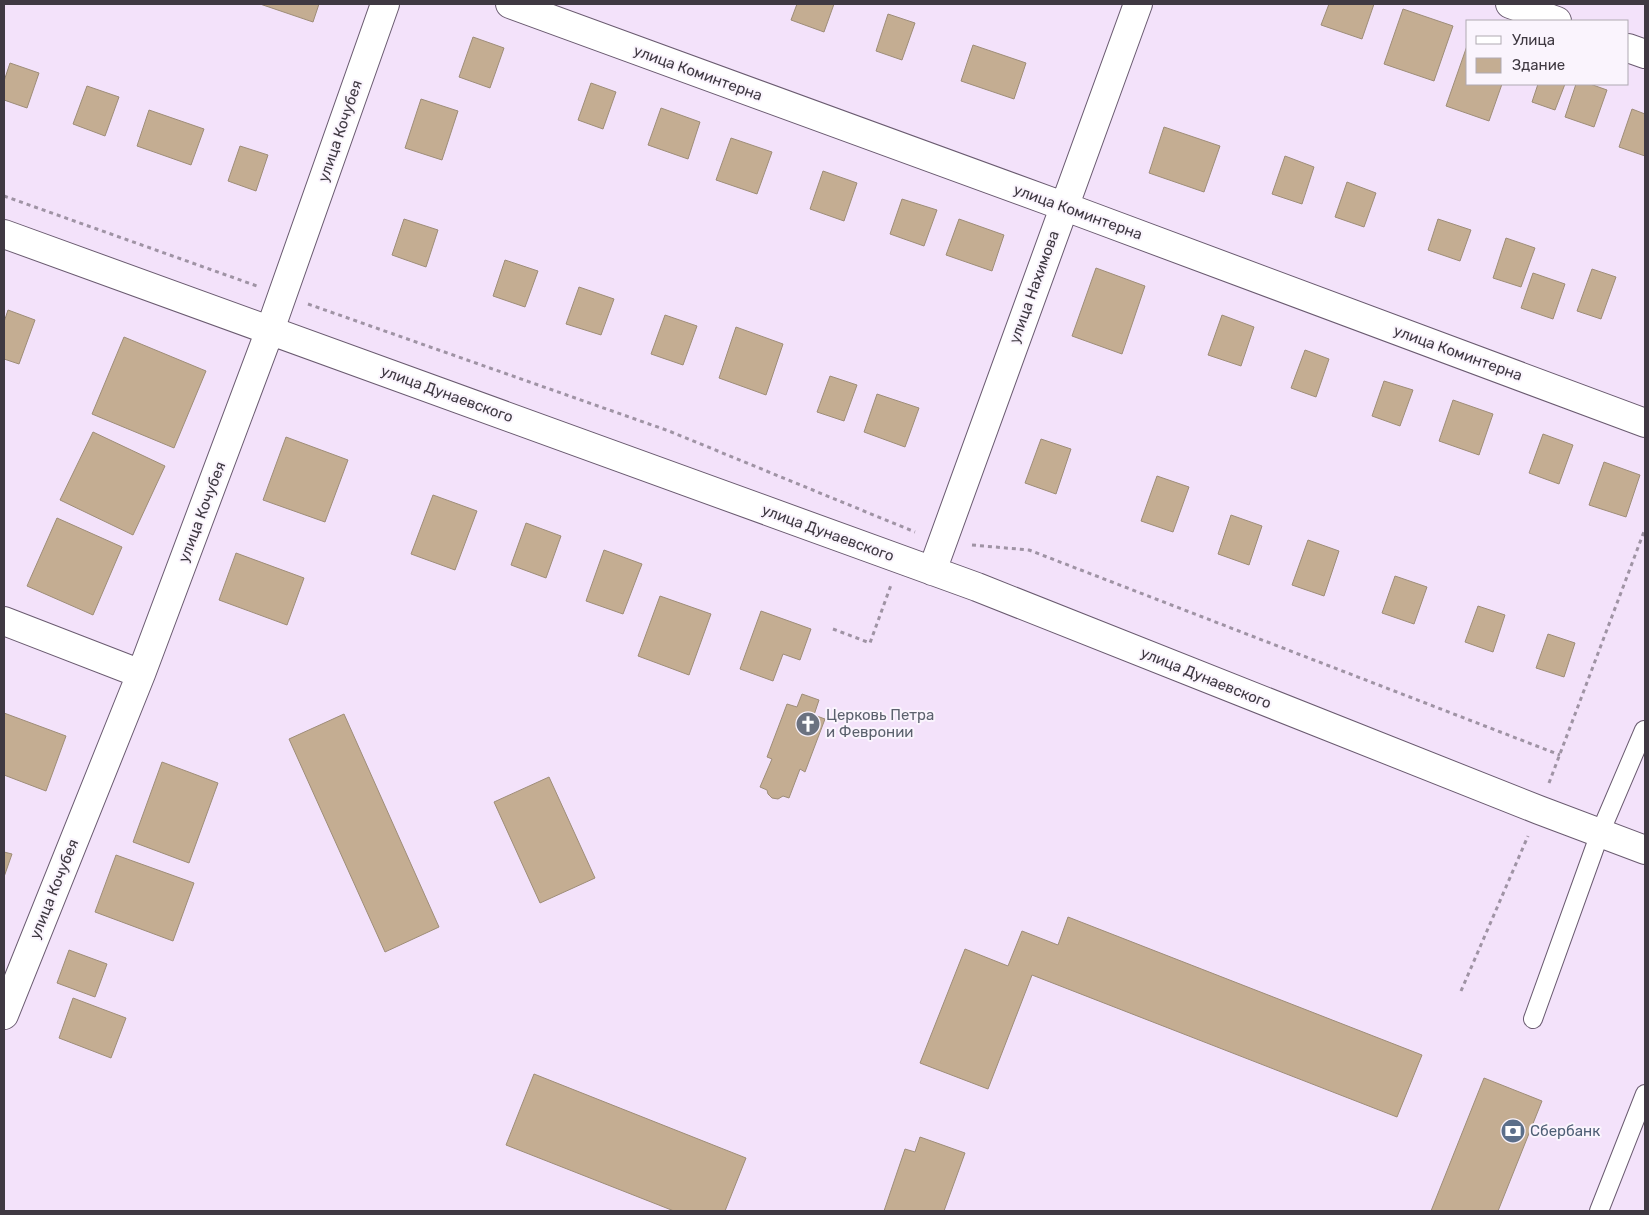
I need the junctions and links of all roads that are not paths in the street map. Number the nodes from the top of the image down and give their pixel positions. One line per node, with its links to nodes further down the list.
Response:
1 (385, 4): 10 (street, улица Кочубея)
2 (510, 4): 8 (street, улица Коминтерна)
3 (1138, 4): 8 (street, улица Нахимова)
4 (1510, 4): 5 (street)
5 (1554, 20)
6 (1629, 48): 7 (street)
7 (1645, 54)
8 (1063, 206): 11 (street, улица Коминтерна); 12 (street, улица Нахимова)
9 (4, 234): 10 (street, улица Дунаевского)
10 (270, 330): 12 (street, улица Дунаевского); 14 (street, улица Кочубея)
11 (1645, 423)
12 (932, 571): 16 (street, улица Дунаевского)
13 (4, 621): 14 (street)
14 (141, 674): 18 (street, улица Кочубея)
15 (1645, 731): 16 (lane)
16 (1600, 833): 17 (street, улица Дунаевского); 20 (lane)
17 (1645, 850)
18 (10, 982): 19 (street, улица Кочубея)
19 (4, 1015)
20 (1533, 1019)
21 (1645, 1094): 22 (lane)
22 (1599, 1211)

